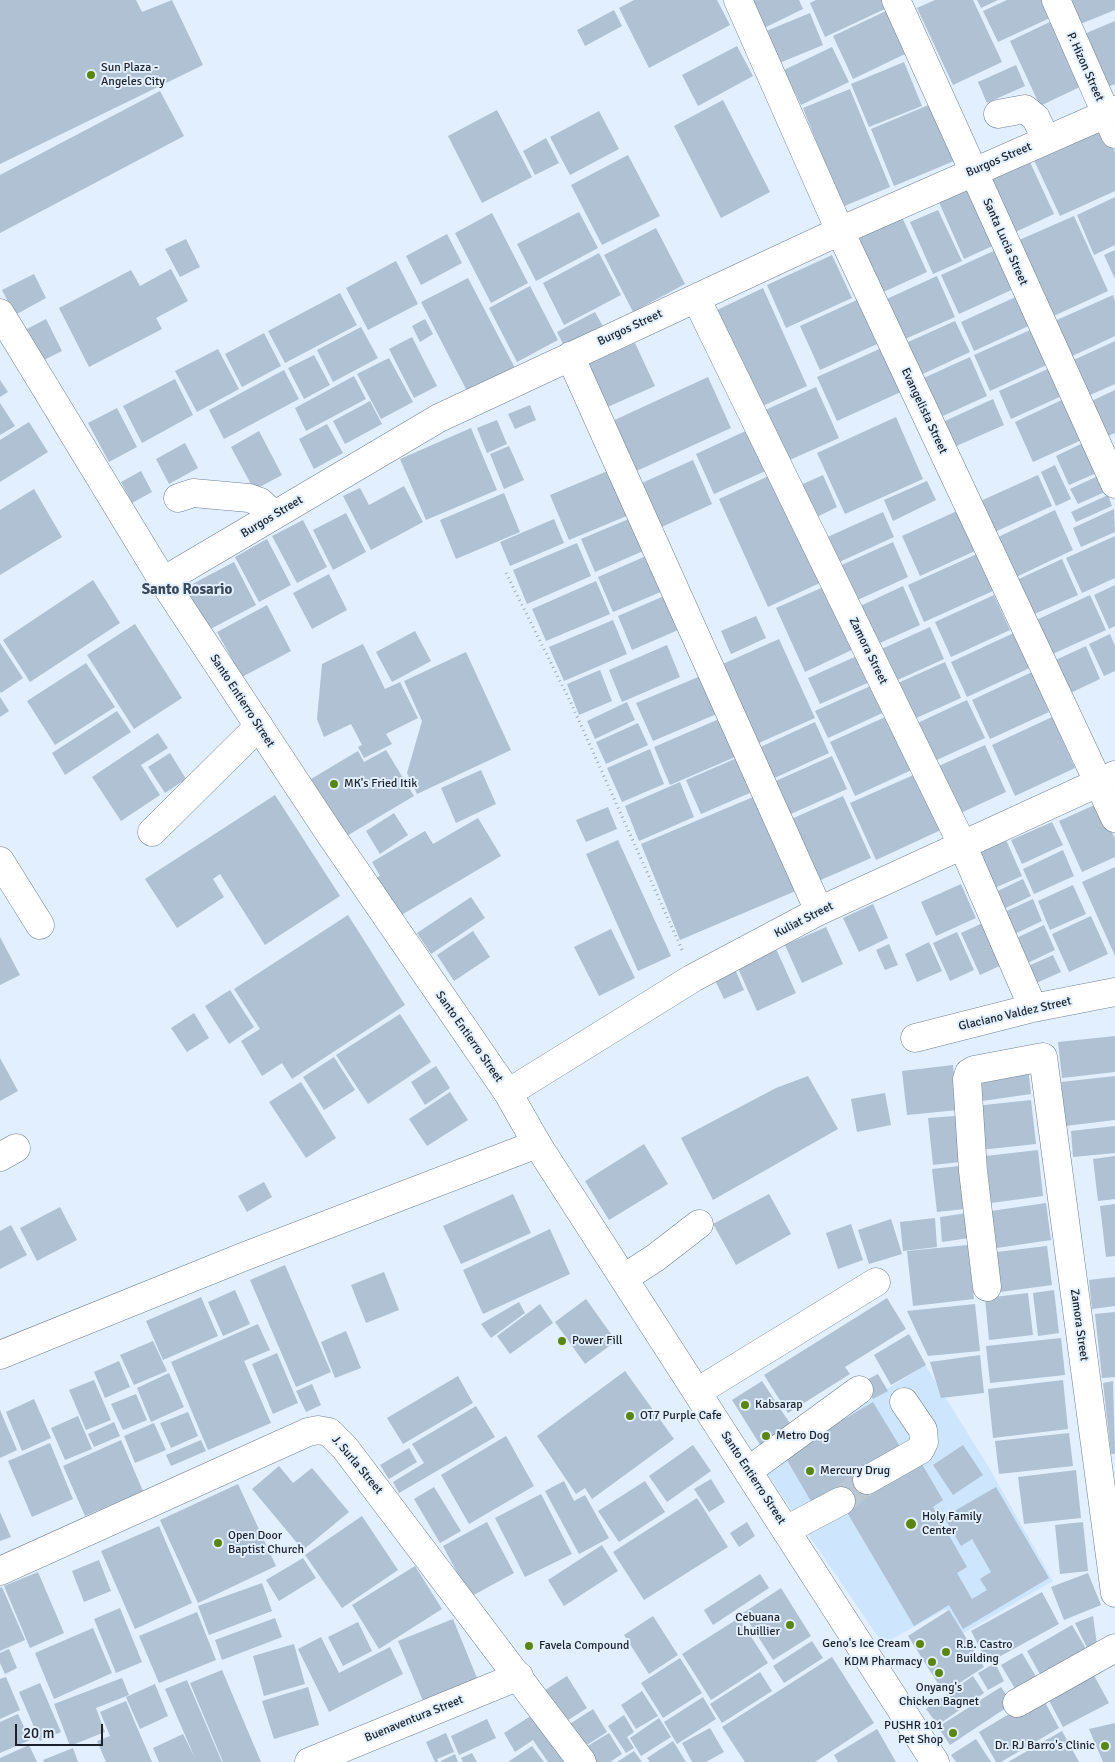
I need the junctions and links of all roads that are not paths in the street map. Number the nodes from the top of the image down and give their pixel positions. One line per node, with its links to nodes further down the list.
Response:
1 (738, 0): 8 (street, Evangelista Street)
2 (896, 0): 7 (street, Santa Lucia Street)
3 (1056, 0): 5 (street, P. Hizon Street)
4 (998, 114): 6 (street)
5 (1112, 120): 6 (street, Burgos Street)
6 (1046, 140): 7 (street, Burgos Street)
7 (973, 171): 8 (street, Burgos Street); 12 (street, Santa Lucia Street)
8 (840, 231): 9 (street, Burgos Street); 17 (street, Evangelista Street)
9 (696, 298): 11 (street, Burgos Street); 20 (street, Zamora Street)
10 (0, 313): 15 (street, Santo Entierro Street)
11 (570, 356): 14 (street, Burgos Street); 22 (street)
12 (1115, 484)
13 (178, 498): 14 (street)
14 (274, 516): 15 (street, Burgos Street)
15 (163, 581): 16 (street, Santo Entierro Street)
16 (259, 726): 19 (street); 27 (street, Santo Entierro Street)
17 (1106, 779): 18 (street, Evangelista Street); 20 (street, Kuliat Street)
18 (1115, 818)
19 (152, 832)
20 (962, 844): 22 (street, Kuliat Street); 25 (street, Zamora Street)
21 (0, 861): 23 (street)
22 (819, 911): 27 (street, Kuliat Street)
23 (40, 925)
24 (1115, 992): 25 (street, Glaciano Valdez Street)
25 (1032, 1008): 26 (street, Glaciano Valdez Street)
26 (915, 1038)
27 (508, 1094): 28 (street, Santo Entierro Street)
28 (537, 1144): 30 (street, Santo Entierro Street); 33 (street)
29 (699, 1224): 30 (street)
30 (624, 1278): 35 (street, Santo Entierro Street)
31 (876, 1282): 35 (street)
32 (987, 1287): 42 (street, Zamora Street)
33 (0, 1355)
34 (859, 1390): 37 (street)
35 (697, 1392): 37 (street, Santo Entierro Street)
36 (904, 1402): 38 (street)
37 (748, 1471): 40 (street, Santo Entierro Street)
38 (867, 1480)
39 (840, 1501): 40 (street)
40 (786, 1530): 48 (street, Santo Entierro Street)
41 (0, 1571): 44 (street, J. Surla Street)
42 (1115, 1593)
43 (1115, 1648): 45 (street)
44 (520, 1676): 46 (street, Buenaventura Street); 47 (street, J. Surla Street)
45 (1017, 1703)
46 (309, 1762)
47 (582, 1762)
48 (936, 1762)

